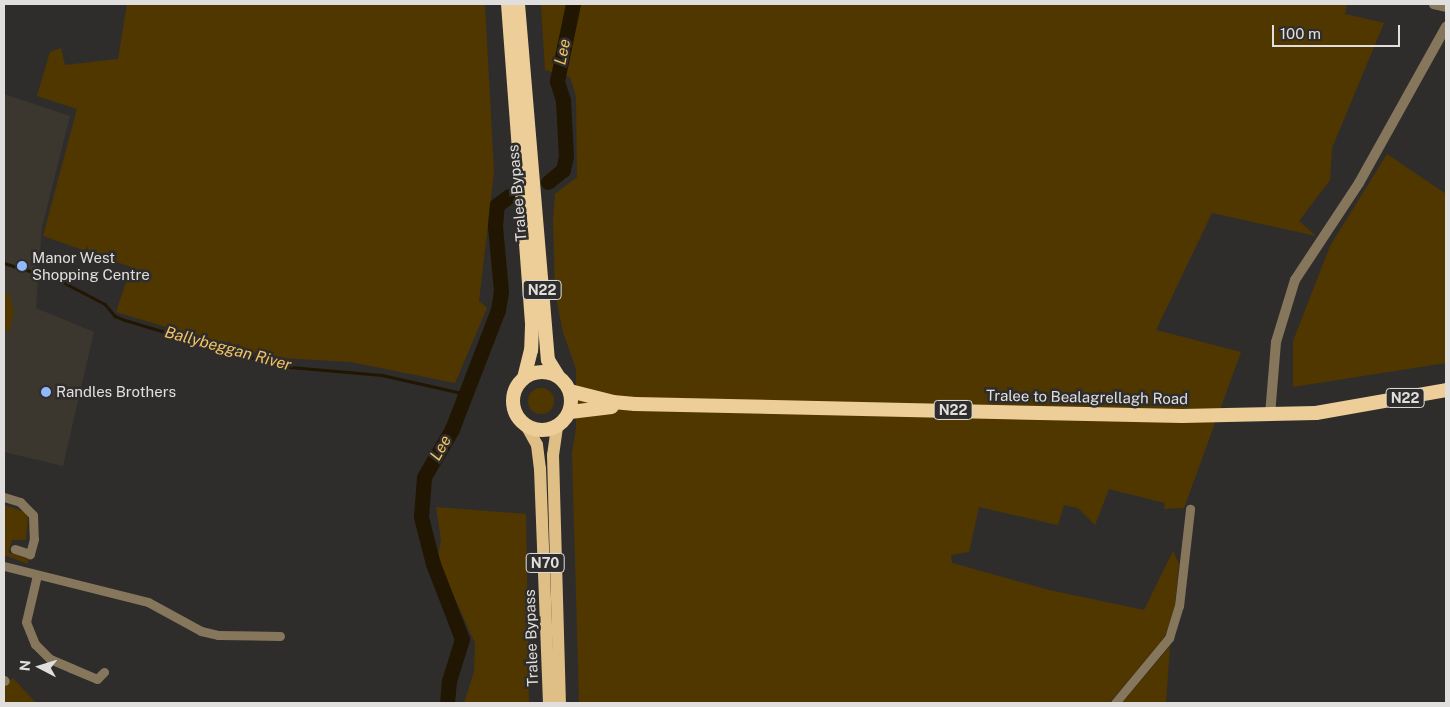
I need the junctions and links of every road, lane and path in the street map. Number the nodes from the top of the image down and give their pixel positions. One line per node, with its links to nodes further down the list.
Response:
1 (508, 4): 6 (highway, Tralee Bypass / N22)
2 (518, 4): 6 (highway, Tralee Bypass / N22)
3 (1432, 4): 4 (street)
4 (1446, 7)
5 (1446, 27): 14 (street)
6 (527, 176): 7 (highway, Tralee Bypass / N22)
7 (530, 203): 8 (highway, Tralee Bypass / N22); 9 (highway, Tralee Bypass / N22)
8 (558, 376): 9 (highway); 11 (highway, N22)
9 (524, 378): 15 (highway, N22)
10 (1446, 390): 14 (highway, Tralee to Bealagrellagh Road / N22)
11 (570, 391): 12 (highway, Tralee to Bealagrellagh Road / N22); 13 (highway)
12 (636, 404): 13 (highway, Tralee to Bealagrellagh Road / N22); 14 (highway, Tralee to Bealagrellagh Road / N22)
13 (570, 412): 16 (highway)
14 (1270, 415)
15 (526, 426): 16 (highway); 24 (main road, Tralee Bypass / N70)
16 (557, 427): 25 (main road, Tralee Bypass / N70)
17 (4, 497): 19 (street)
18 (1190, 509): 26 (street)
19 (14, 549)
20 (4, 566): 21 (street)
21 (37, 575): 22 (street); 23 (street)
22 (280, 636)
23 (104, 672)
24 (549, 703)
25 (560, 703)
26 (1115, 703)

